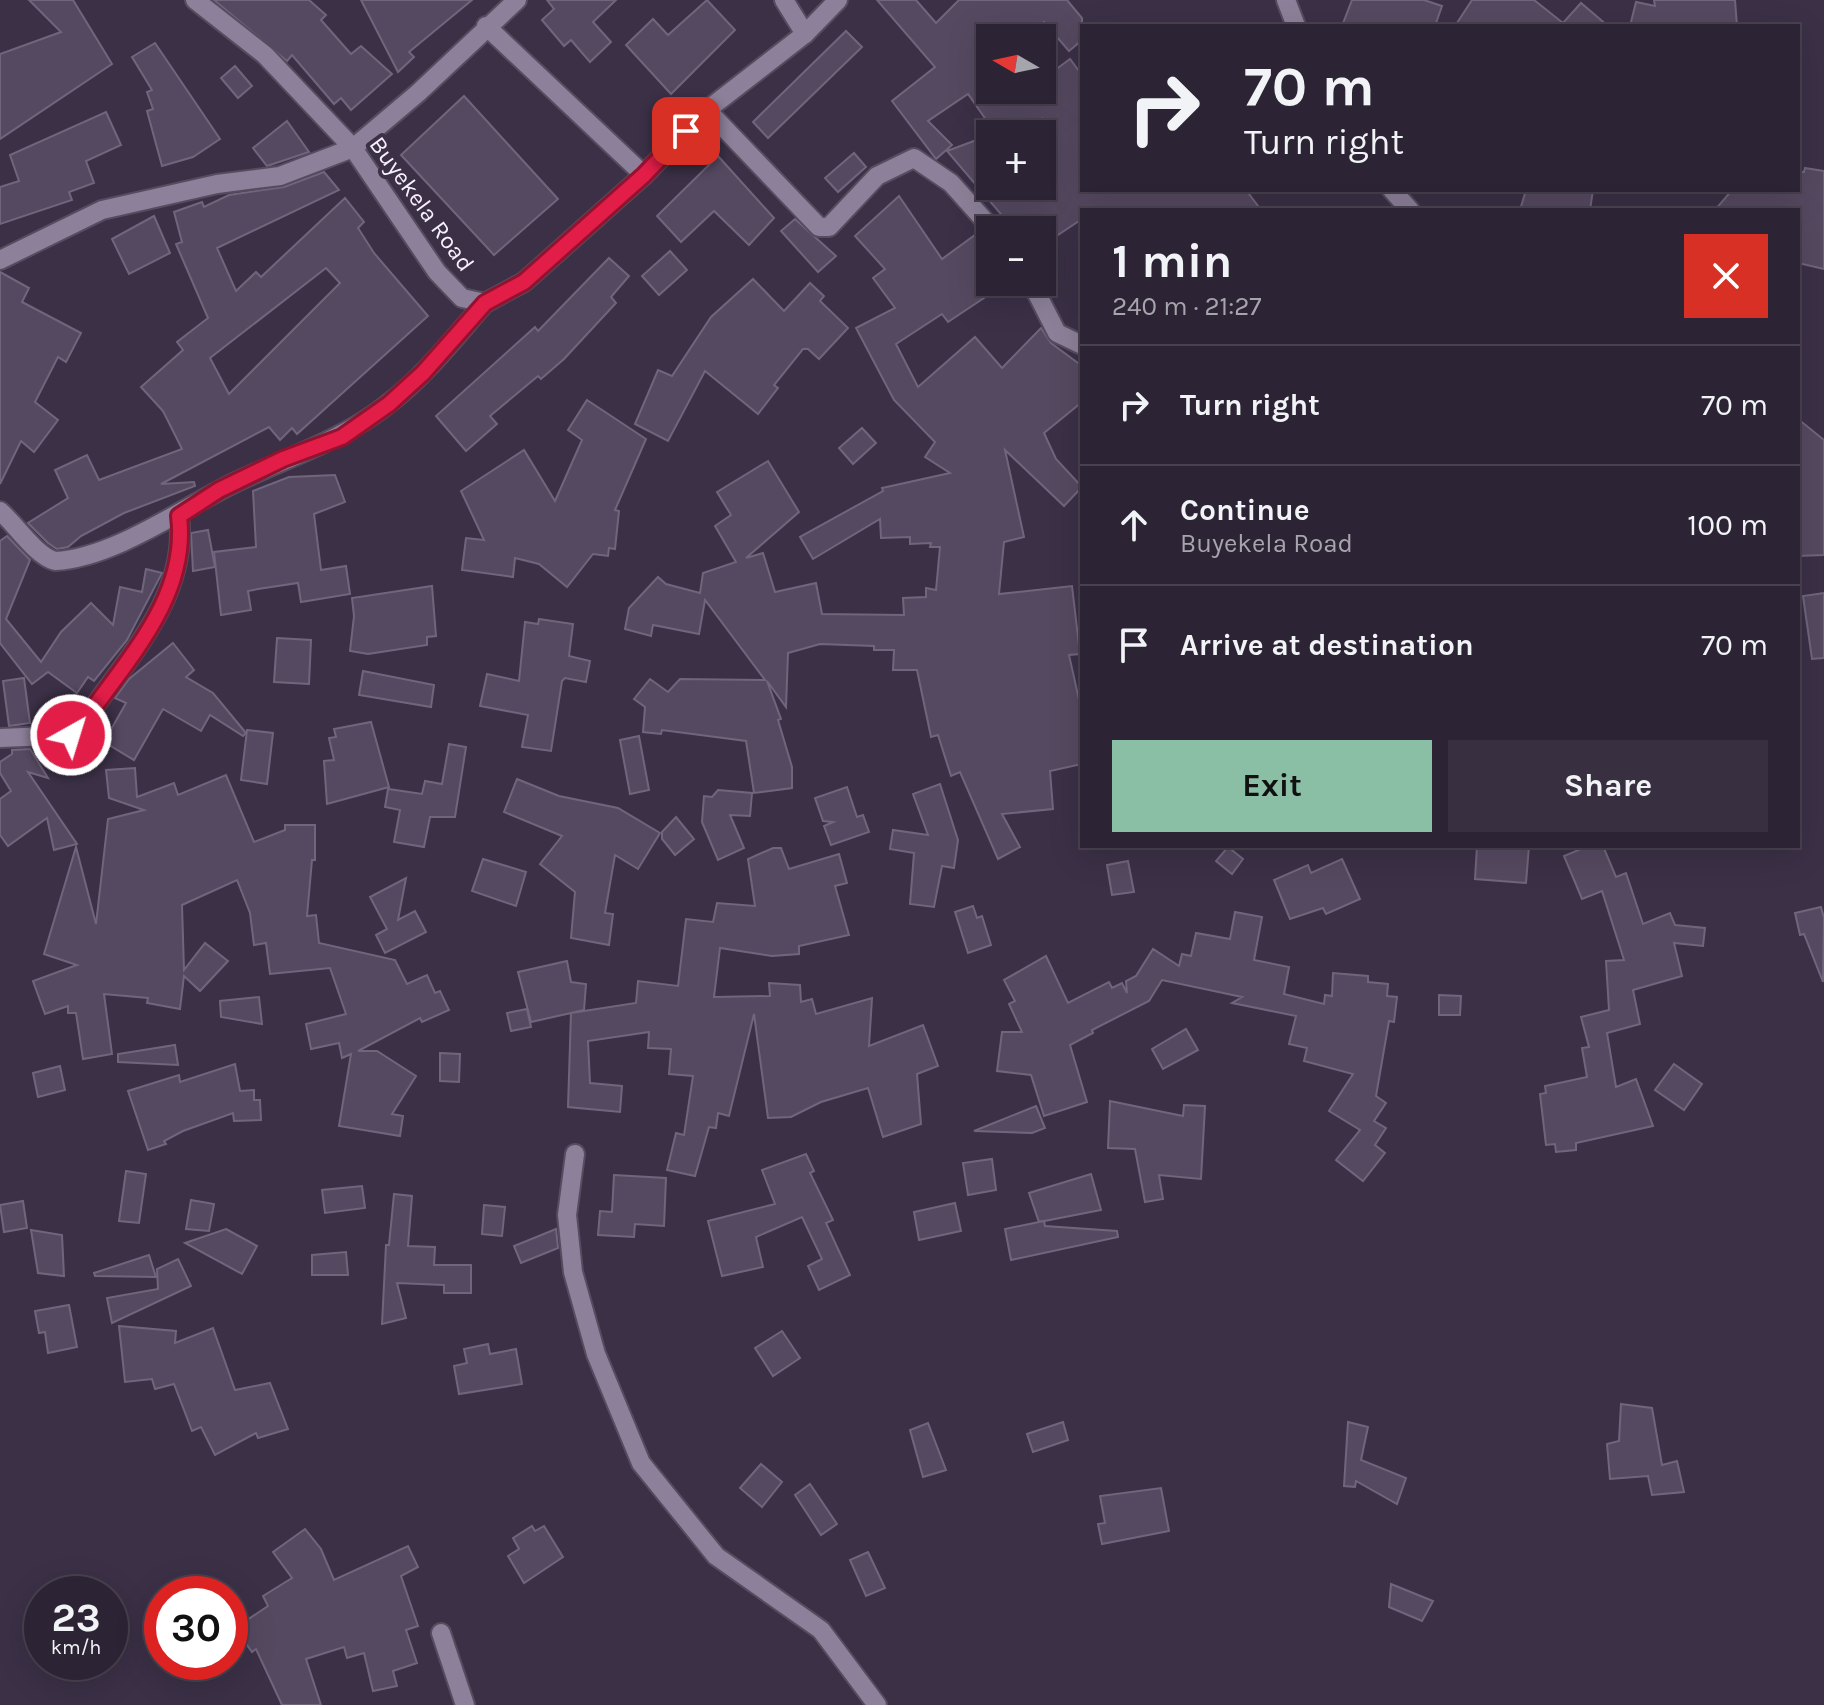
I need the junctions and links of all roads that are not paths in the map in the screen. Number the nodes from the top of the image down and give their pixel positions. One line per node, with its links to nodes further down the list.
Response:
1 (195, 0): 10 (street, Buyekela Road)
2 (517, 0): 7 (street)
3 (784, 0): 8 (street)
4 (838, 0): 8 (street)
5 (1286, 0): 6 (street)
6 (1295, 24)
7 (486, 26): 10 (street); 11 (street)
8 (805, 34): 9 (street)
9 (707, 110): 11 (street); 14 (street)
10 (353, 148): 15 (street); 17 (street, Buyekela Road)
11 (644, 175): 17 (street)
12 (1394, 192): 13 (street)
13 (1408, 208)
14 (980, 216)
15 (0, 260)
16 (1038, 296): 18 (street)
17 (485, 303): 20 (street)
18 (1080, 344)
19 (0, 511): 20 (street)
20 (179, 516): 21 (street)
21 (0, 738)
22 (575, 1154): 25 (street)
23 (441, 1633): 24 (street)
24 (465, 1705)
25 (877, 1705)

